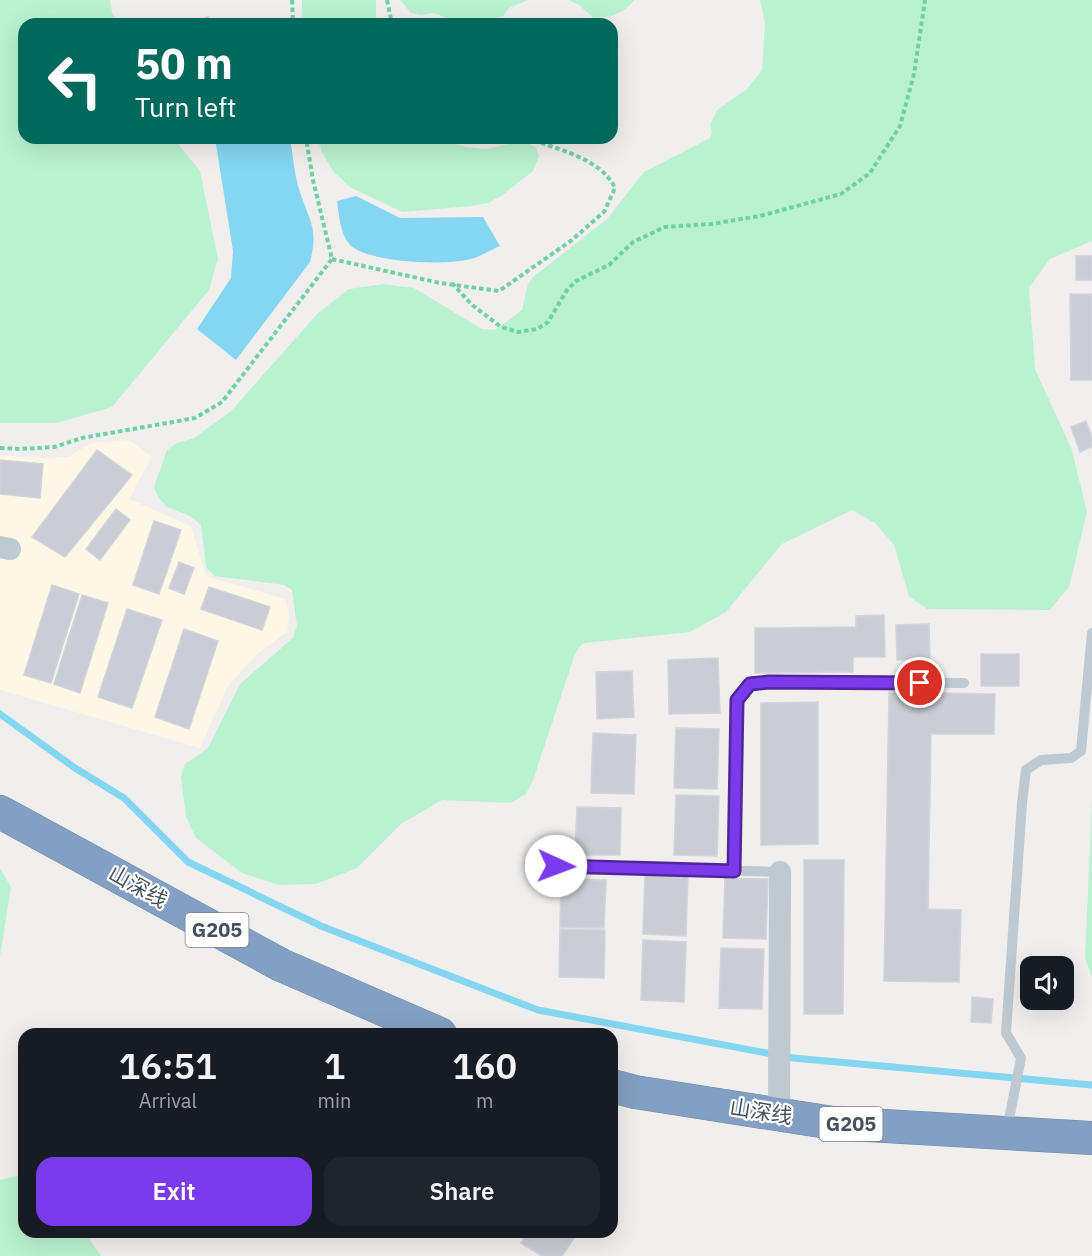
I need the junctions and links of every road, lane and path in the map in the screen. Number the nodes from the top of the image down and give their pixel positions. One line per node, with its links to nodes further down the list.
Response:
1 (292, 0): 4 (path)
2 (387, 0): 5 (path)
3 (925, 0): 9 (path)
4 (293, 18)
5 (391, 18)
6 (307, 144): 8 (path)
7 (542, 144): 9 (path)
8 (332, 259): 9 (path); 10 (path)
9 (452, 283)
10 (0, 448)
11 (1092, 633): 13 (lane)
12 (964, 683): 16 (lane)
13 (1089, 692): 21 (lane)
14 (0, 812): 18 (highway, 山深线 / G205)
15 (556, 866): 16 (lane)
16 (734, 871): 17 (lane)
17 (780, 872): 20 (street)
18 (426, 1028)
19 (618, 1088): 20 (highway, 山深线 / G205)
20 (779, 1115): 21 (highway, 山深线 / G205)
21 (1007, 1133): 22 (highway, 山深线 / G205)
22 (1092, 1138)

